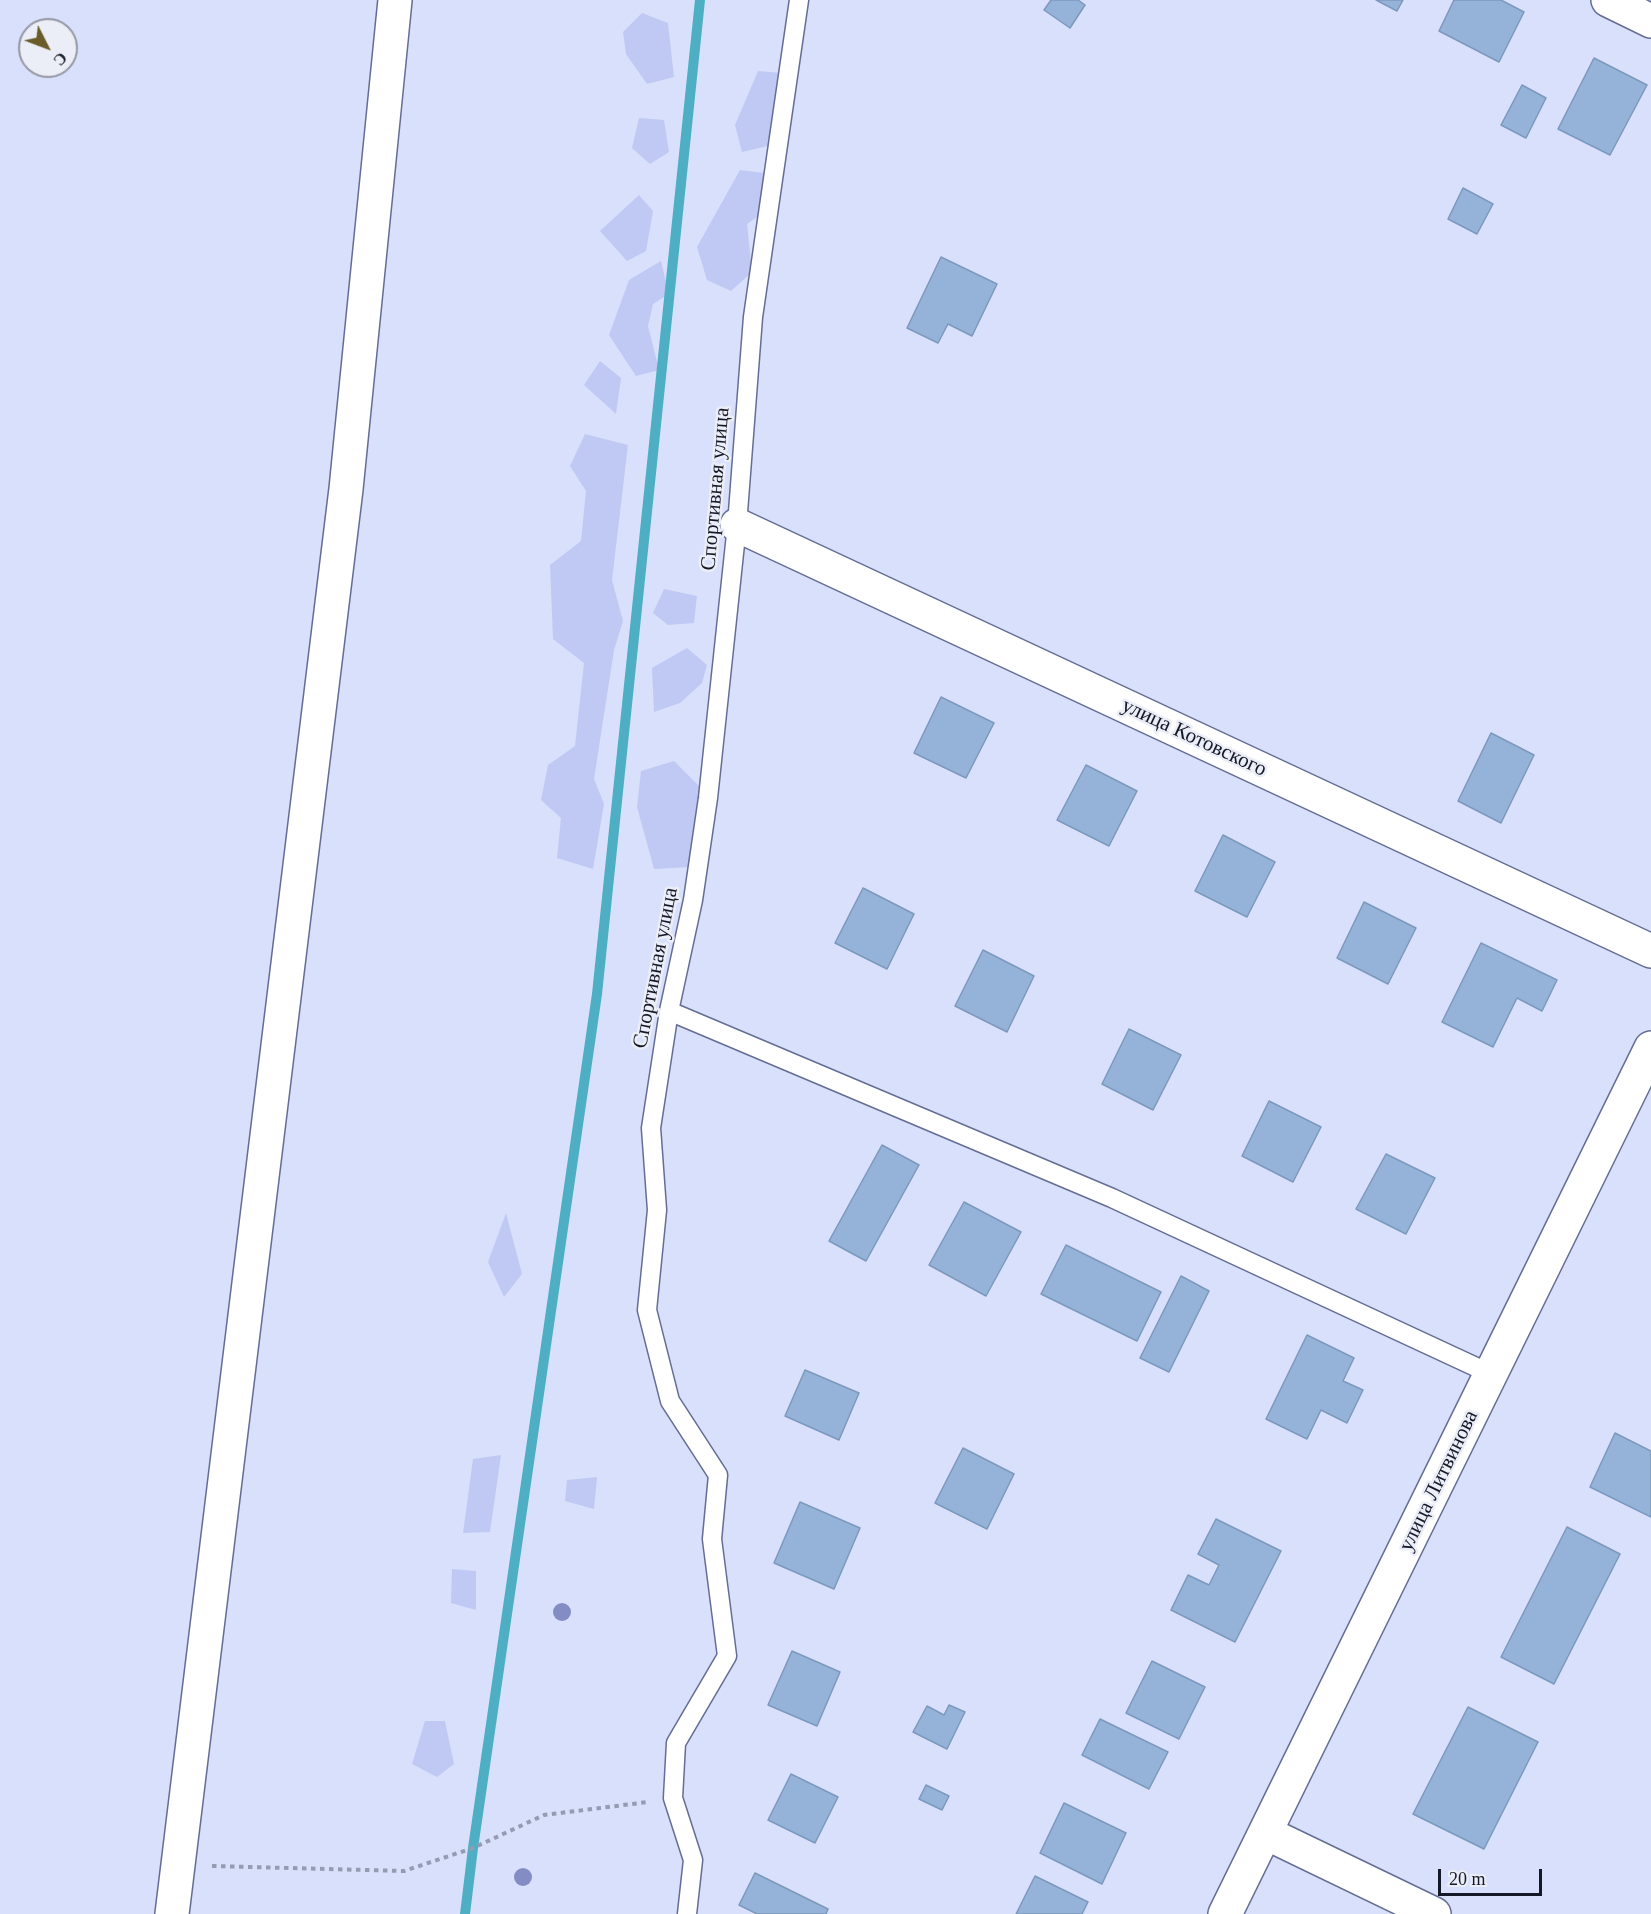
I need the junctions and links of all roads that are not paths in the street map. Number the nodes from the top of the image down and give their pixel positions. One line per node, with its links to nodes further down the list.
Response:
1 (395, 0): 11 (street)
2 (799, 0): 5 (lane, Спортивная улица)
3 (1608, 0): 4 (street)
4 (1651, 20)
5 (737, 525): 6 (street, улица Котовского); 7 (lane, Спортивная улица)
6 (1651, 951)
7 (669, 1011): 9 (lane); 12 (lane, Спортивная улица)
8 (1651, 1048): 9 (street, улица Литвинова)
9 (1491, 1374): 10 (street, улица Литвинова)
10 (1266, 1833): 13 (street, улица Литвинова); 14 (street)
11 (172, 1914)
12 (687, 1914)
13 (1225, 1914)
14 (1434, 1914)

